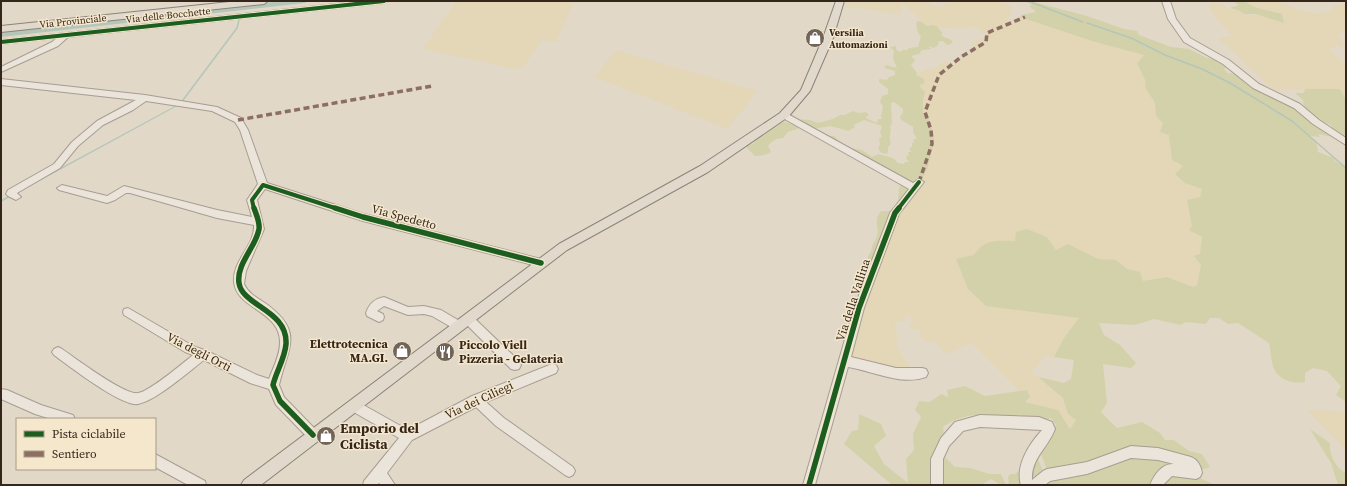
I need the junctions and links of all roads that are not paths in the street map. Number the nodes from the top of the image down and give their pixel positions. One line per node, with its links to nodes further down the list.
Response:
1 (258, 1): 5 (main road, Via Provinciale)
2 (384, 1): 6 (street, Via delle Bocchette)
3 (840, 1): 11 (main road)
4 (1166, 1): 12 (street)
5 (1, 29)
6 (66, 34): 7 (street, Via delle Bocchette); 8 (street)
7 (1, 42)
8 (1, 70)
9 (1, 82): 10 (street)
10 (145, 98): 13 (street); 15 (street)
11 (784, 116): 17 (main road); 24 (street, Via della Vallina)
12 (1346, 142)
13 (262, 186): 16 (street); 17 (street, Via Spedetto)
14 (62, 188): 16 (street)
15 (14, 195)
16 (258, 222): 28 (street)
17 (541, 263): 20 (main road)
18 (128, 312): 23 (street, Via degli Orti)
19 (379, 317): 21 (street)
20 (468, 319): 21 (main road); 25 (street)
21 (458, 326): 31 (main road)
22 (58, 352): 23 (street)
23 (203, 354): 28 (street, Via degli Orti)
24 (844, 361): 27 (street); 42 (street, Via della Vallina)
25 (515, 365)
26 (552, 369): 30 (street, Via dei Ciliegi)
27 (922, 373)
28 (273, 385): 33 (street)
29 (3, 394): 32 (street)
30 (476, 400): 34 (street, Via dei Ciliegi); 36 (street)
31 (354, 406): 33 (main road); 34 (street)
32 (66, 418)
33 (313, 435): 39 (main road)
34 (408, 436): 37 (street)
35 (156, 461): 38 (street)
36 (569, 471)
37 (379, 473): 40 (street); 41 (street)
38 (200, 485)
39 (249, 485)
40 (369, 485)
41 (389, 485)
42 (809, 485)
43 (937, 485): 44 (street)
44 (1027, 485)
45 (1036, 485): 46 (street)
46 (1156, 485)

